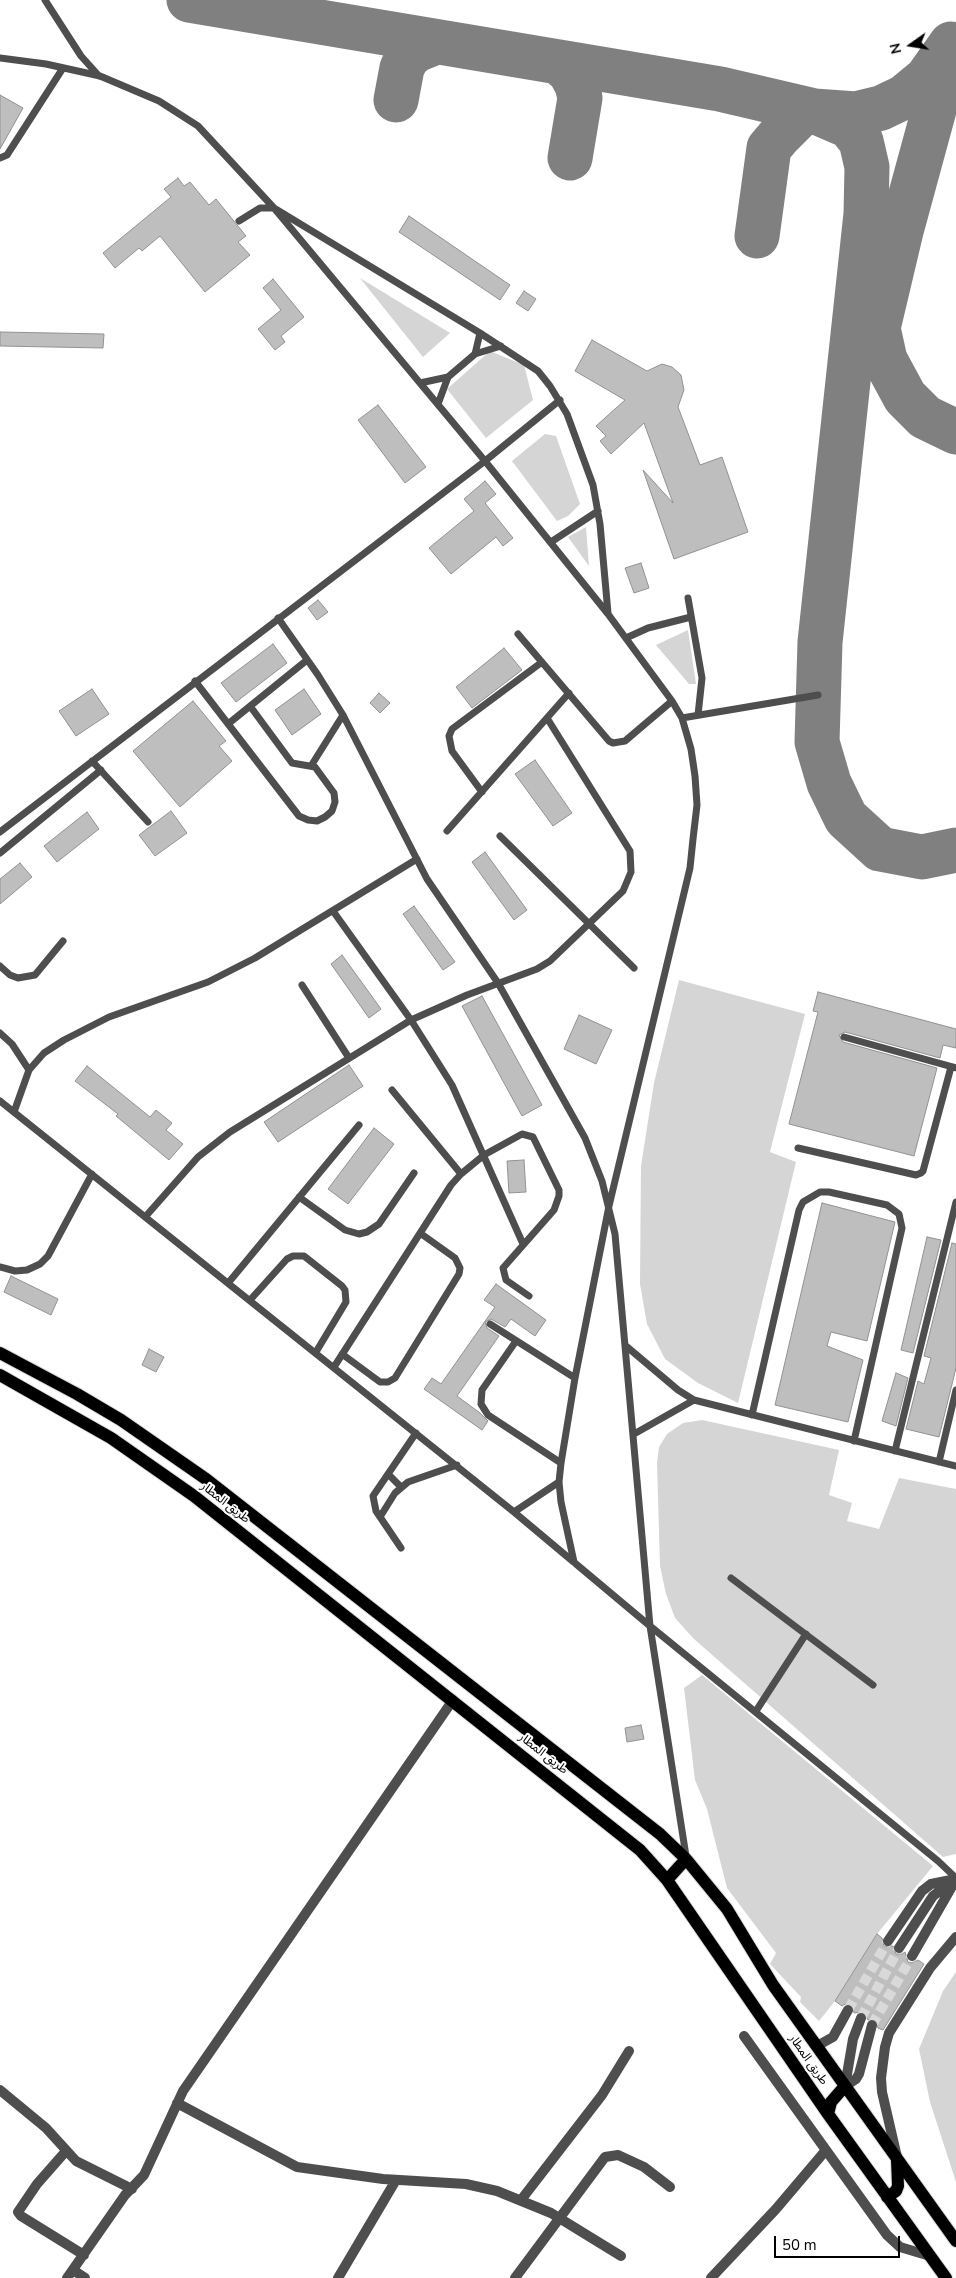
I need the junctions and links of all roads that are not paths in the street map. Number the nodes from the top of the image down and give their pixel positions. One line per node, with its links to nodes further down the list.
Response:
1 (45, 0): 4 (lane)
2 (0, 58): 3 (lane)
3 (63, 68): 4 (lane); 5 (lane)
4 (100, 76): 6 (lane)
5 (0, 158)
6 (274, 208): 7 (lane); 8 (lane); 12 (lane)
7 (240, 221)
8 (480, 333): 9 (lane); 10 (lane)
9 (501, 346): 10 (lane); 13 (lane)
10 (475, 354): 11 (lane)
11 (448, 377): 12 (lane); 14 (lane)
12 (420, 383): 14 (lane)
13 (560, 400): 15 (lane); 16 (lane)
14 (438, 404): 15 (lane)
15 (485, 461): 17 (lane); 21 (lane)
16 (598, 510): 17 (lane); 19 (lane)
17 (551, 542): 19 (lane)
18 (688, 598): 20 (lane)
19 (608, 614): 23 (lane)
20 (691, 617): 23 (lane); 32 (lane)
21 (278, 618): 24 (lane); 26 (lane)
22 (518, 634): 25 (lane)
23 (626, 638): 29 (lane)
24 (307, 660): 30 (lane); 31 (lane)
25 (542, 662): 27 (lane); 39 (lane)
26 (194, 681): 35 (lane); 36 (lane)
27 (569, 694): 29 (lane); 33 (lane)
28 (818, 695): 32 (lane)
29 (672, 701): 34 (lane)
30 (250, 706): 35 (lane); 37 (lane)
31 (343, 715): 37 (lane); 45 (lane)
32 (698, 715): 34 (lane)
33 (547, 718): 39 (lane); 47 (lane)
34 (682, 718): 70 (lane)
35 (228, 724): 37 (lane)
36 (92, 761): 38 (lane); 42 (lane)
37 (311, 766)
38 (101, 770): 40 (lane); 44 (lane)
39 (482, 792): 41 (lane)
40 (148, 822)
41 (447, 831)
42 (0, 832)
43 (500, 836): 47 (lane)
44 (0, 853)
45 (417, 859): 46 (lane); 51 (lane)
46 (334, 911): 53 (lane); 58 (lane)
47 (589, 924): 50 (lane); 51 (lane)
48 (63, 941): 49 (lane)
49 (0, 966)
50 (634, 968)
51 (498, 983): 53 (lane); 70 (lane)
52 (302, 985): 56 (lane)
53 (411, 1020): 56 (lane); 64 (lane)
54 (0, 1034): 58 (lane)
55 (844, 1037): 57 (lane)
56 (349, 1058): 71 (lane)
57 (953, 1067): 63 (lane)
58 (29, 1070): 61 (lane)
59 (392, 1090): 67 (lane)
60 (0, 1101): 61 (lane)
61 (14, 1112): 66 (lane)
62 (359, 1125): 68 (lane)
63 (798, 1148)
64 (484, 1155): 67 (lane); 73 (lane); 73 (lane)
65 (414, 1173): 68 (lane)
66 (92, 1174): 71 (lane); 74 (lane)
67 (460, 1174): 72 (lane)
68 (300, 1197): 75 (lane)
69 (956, 1202): 93 (lane)
70 (610, 1206): 80 (lane); 86 (lane)
71 (146, 1216): 75 (lane)
72 (420, 1233): 83 (lane); 83 (lane)
73 (523, 1244): 76 (lane)
74 (0, 1267)
75 (229, 1282): 77 (lane)
76 (529, 1296)
77 (251, 1300): 81 (lane); 81 (lane)
78 (490, 1324): 79 (lane)
79 (516, 1340): 86 (lane); 95 (lane)
80 (626, 1346): 88 (lane); 91 (lane)
81 (316, 1352): 84 (lane)
82 (0, 1353): 111 (main road, طريق المطار)
83 (342, 1354): 84 (lane)
84 (334, 1367): 90 (lane)
85 (0, 1375): 109 (main road, طريق المطار)
86 (575, 1378): 95 (lane)
87 (956, 1390): 94 (lane)
88 (694, 1400): 89 (lane); 91 (lane)
89 (752, 1414): 92 (lane); 92 (lane)
90 (416, 1433): 96 (lane); 98 (lane)
91 (634, 1434): 106 (lane)
92 (854, 1441): 93 (lane)
93 (895, 1451): 94 (lane)
94 (939, 1462): 97 (lane)
95 (561, 1463): 99 (lane)
96 (457, 1465): 100 (lane); 101 (lane)
97 (956, 1466)
98 (388, 1474): 100 (lane); 102 (lane)
99 (559, 1482): 101 (lane); 104 (lane)
100 (401, 1487): 102 (lane)
101 (514, 1512): 104 (lane)
102 (380, 1517): 103 (lane)
103 (401, 1548)
104 (574, 1562): 106 (lane)
105 (731, 1578): 107 (lane)
106 (650, 1626): 110 (lane); 111 (lane)
107 (806, 1634): 108 (lane); 110 (lane)
108 (873, 1685)
109 (453, 1700): 113 (main road, طريق المطار); 126 (street)
110 (756, 1711): 112 (lane)
111 (686, 1859): 113 (main road); 122 (main road, طريق المطار)
112 (956, 1879): 115 (street); 116 (street); 117 (street)
113 (667, 1880): 127 (main road, طريق المطار)
114 (956, 1937): 130 (street)
115 (888, 1942)
116 (899, 1948)
117 (912, 1956)
118 (848, 2010): 122 (street)
119 (861, 2018): 124 (street)
120 (872, 2025): 124 (street)
121 (744, 2036): 128 (street)
122 (816, 2046): 124 (main road, طريق المطار)
123 (629, 2051): 135 (street)
124 (845, 2086): 127 (main road); 130 (main road, طريق المطار)
125 (0, 2090): 129 (street)
126 (177, 2102): 131 (street); 133 (street)
127 (828, 2114): 134 (main road, طريق المطار)
128 (826, 2150): 140 (street); 145 (street)
129 (66, 2151): 133 (street); 138 (street)
130 (898, 2160): 134 (main road); 137 (main road, طريق المطار)
131 (396, 2180): 135 (street); 143 (street)
132 (670, 2188): 136 (street)
133 (132, 2189): 138 (street)
134 (887, 2197): 140 (main road, طريق المطار)
135 (522, 2200): 136 (street)
136 (560, 2219): 139 (street); 144 (street)
137 (956, 2241)
138 (84, 2255): 141 (street)
139 (621, 2256)
140 (930, 2256): 146 (main road, طريق المطار)
141 (70, 2274): 142 (street)
142 (86, 2278)
143 (338, 2278)
144 (515, 2278)
145 (711, 2278)
146 (946, 2278)

